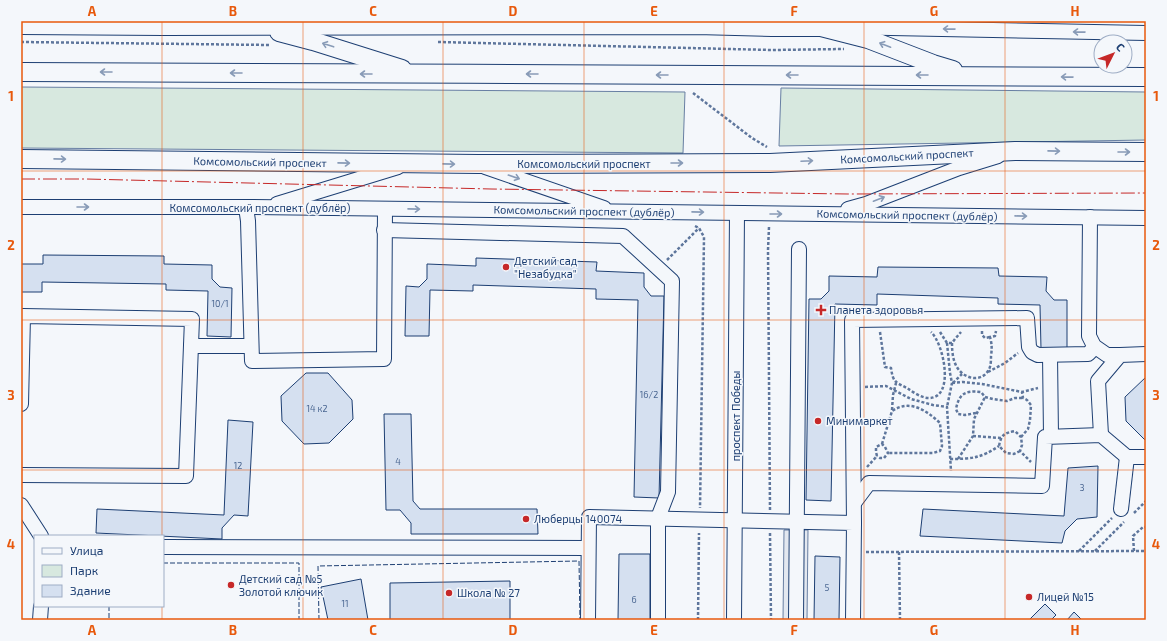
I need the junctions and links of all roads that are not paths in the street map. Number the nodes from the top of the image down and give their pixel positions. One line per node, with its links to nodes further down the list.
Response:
1 (164, 23): 5 (main road); 6 (main road)
2 (446, 23): 3 (main road); 6 (main road)
3 (509, 23): 4 (main road)
4 (734, 24): 8 (main road)
5 (21, 25)
6 (251, 26): 11 (main road, one-way to 6)
7 (1058, 26): 8 (street, one-way to 8); 9 (street, one-way to 7)
8 (821, 27): 12 (main road, one-way to 8)
9 (1146, 33)
10 (21, 72): 11 (main road, one-way to 10)
11 (419, 74): 12 (main road, one-way to 11)
12 (975, 76): 13 (main road, one-way to 12)
13 (1146, 77)
14 (1015, 151): 15 (main road, Комсомольский проспект, one-way to 15); 18 (main road, Комсомольский проспект, one-way to 14); 25 (street, one-way to 14)
15 (1146, 152)
16 (21, 159): 17 (main road, Комсомольский проспект, one-way to 17)
17 (410, 163): 18 (main road, Комсомольский проспект, one-way to 18); 21 (street)
18 (478, 164): 23 (street, one-way to 23)
19 (21, 207): 20 (street, Комсомольский проспект (дублёр), one-way to 20)
20 (246, 207): 21 (street, Комсомольский проспект (дублёр)); 31 (street)
21 (263, 208): 22 (street, Комсомольский проспект (дублёр))
22 (385, 209): 23 (street, Комсомольский проспект (дублёр), one-way to 23); 28 (street)
23 (615, 212): 24 (street, Комсомольский проспект (дублёр), one-way to 24)
24 (737, 213): 25 (street, Комсомольский проспект (дублёр), one-way to 25); 46 (street, проспект Победы)
25 (828, 214): 26 (street, Комсомольский проспект (дублёр), one-way to 26)
26 (1090, 217): 27 (street, Комсомольский проспект (дублёр)); 32 (street)
27 (1146, 218)
28 (384, 230): 31 (street); 45 (street)
29 (799, 249): 47 (street)
30 (191, 346): 31 (street); 36 (street); 41 (street)
31 (251, 346)
32 (1094, 346): 34 (street); 35 (street)
33 (1146, 354): 35 (street)
34 (1050, 355): 37 (street); 42 (street)
35 (1120, 355): 38 (street)
36 (21, 404)
37 (1050, 436): 38 (street); 42 (street)
38 (1102, 436): 39 (street)
39 (1127, 457): 40 (street); 44 (street)
40 (1146, 457)
41 (21, 475)
42 (854, 503): 48 (street)
43 (21, 505): 49 (street)
44 (1121, 509)
45 (658, 518): 46 (street); 51 (street); 55 (street)
46 (736, 520): 47 (street); 56 (street, проспект Победы)
47 (796, 521): 48 (street); 57 (street)
48 (854, 523): 58 (street)
49 (40, 535)
50 (164, 547): 51 (street)
51 (588, 548): 54 (street)
52 (41, 607): 53 (street)
53 (40, 620)
54 (588, 620)
55 (658, 620)
56 (734, 620)
57 (796, 620)
58 (853, 620)

